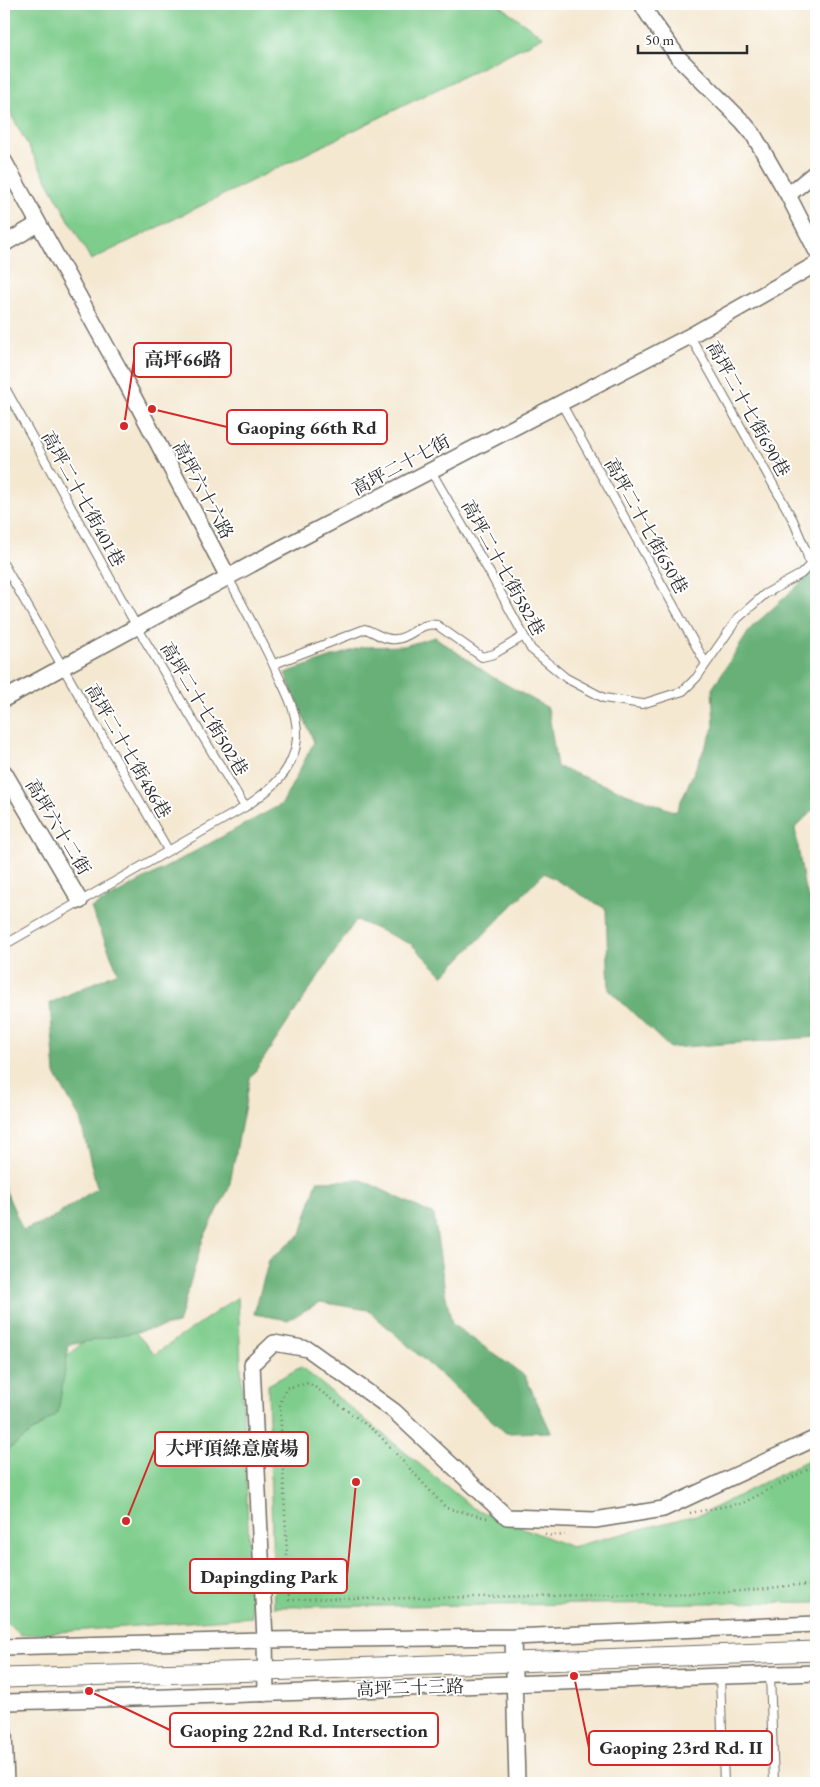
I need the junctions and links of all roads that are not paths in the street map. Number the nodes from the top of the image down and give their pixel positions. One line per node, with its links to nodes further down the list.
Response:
1 (644, 4): 4 (street)
2 (4, 161): 5 (street, 高坪六十六路)
3 (816, 172): 4 (street)
4 (788, 195): 7 (street)
5 (38, 224): 6 (street); 16 (street, 高坪六十六路)
6 (4, 244)
7 (816, 250)
8 (816, 264): 9 (street, 高坪二十七街)
9 (690, 336): 11 (street, 高坪二十七街); 14 (lane, 高坪二十七街690巷)
10 (4, 386): 17 (lane, 高坪二十七街401巷)
11 (561, 403): 12 (street, 高坪二十七街); 20 (lane, 高坪二十七街650巷)
12 (431, 470): 16 (street, 高坪二十七街); 18 (lane, 高坪二十七街582巷)
13 (816, 551): 14 (lane)
14 (806, 552): 20 (lane)
15 (4, 564): 21 (lane, 高坪二十七街486巷)
16 (228, 577): 17 (street, 高坪二十七街); 19 (lane, 高坪六十六路)
17 (137, 627): 21 (street, 高坪二十七街); 24 (lane, 高坪二十七街502巷)
18 (524, 636): 19 (lane); 20 (lane, 高坪二十七街582巷)
19 (274, 664): 24 (lane, 高坪六十六路)
20 (706, 664)
21 (62, 666): 22 (street, 高坪二十七街); 25 (lane, 高坪二十七街486巷)
22 (4, 699)
23 (4, 772): 26 (street, 高坪六十二街)
24 (245, 807): 25 (lane, 高坪六十六路)
25 (168, 850): 26 (lane, 高坪六十六路)
26 (80, 901): 27 (lane, 高坪六十六路)
27 (4, 945)
28 (816, 1438): 31 (street)
29 (816, 1624): 30 (street)
30 (513, 1637): 31 (street); 34 (street)
31 (265, 1640): 32 (street); 35 (street)
32 (4, 1647)
33 (816, 1651): 34 (street, 高坪二十三路)
34 (514, 1662): 35 (street, 高坪二十三路); 40 (street)
35 (265, 1671): 39 (street, 高坪二十三路); 41 (street)
36 (816, 1674): 37 (street, 高坪二十三路)
37 (770, 1675): 38 (street, 高坪二十三路); 47 (lane)
38 (720, 1676): 40 (street, 高坪二十三路); 46 (lane)
39 (4, 1678)
40 (514, 1683): 41 (street, 高坪二十三路); 45 (street)
41 (266, 1694): 42 (street, 高坪二十三路)
42 (4, 1702)
43 (4, 1733): 44 (street)
44 (6, 1783)
45 (517, 1783)
46 (724, 1783)
47 (774, 1783)

